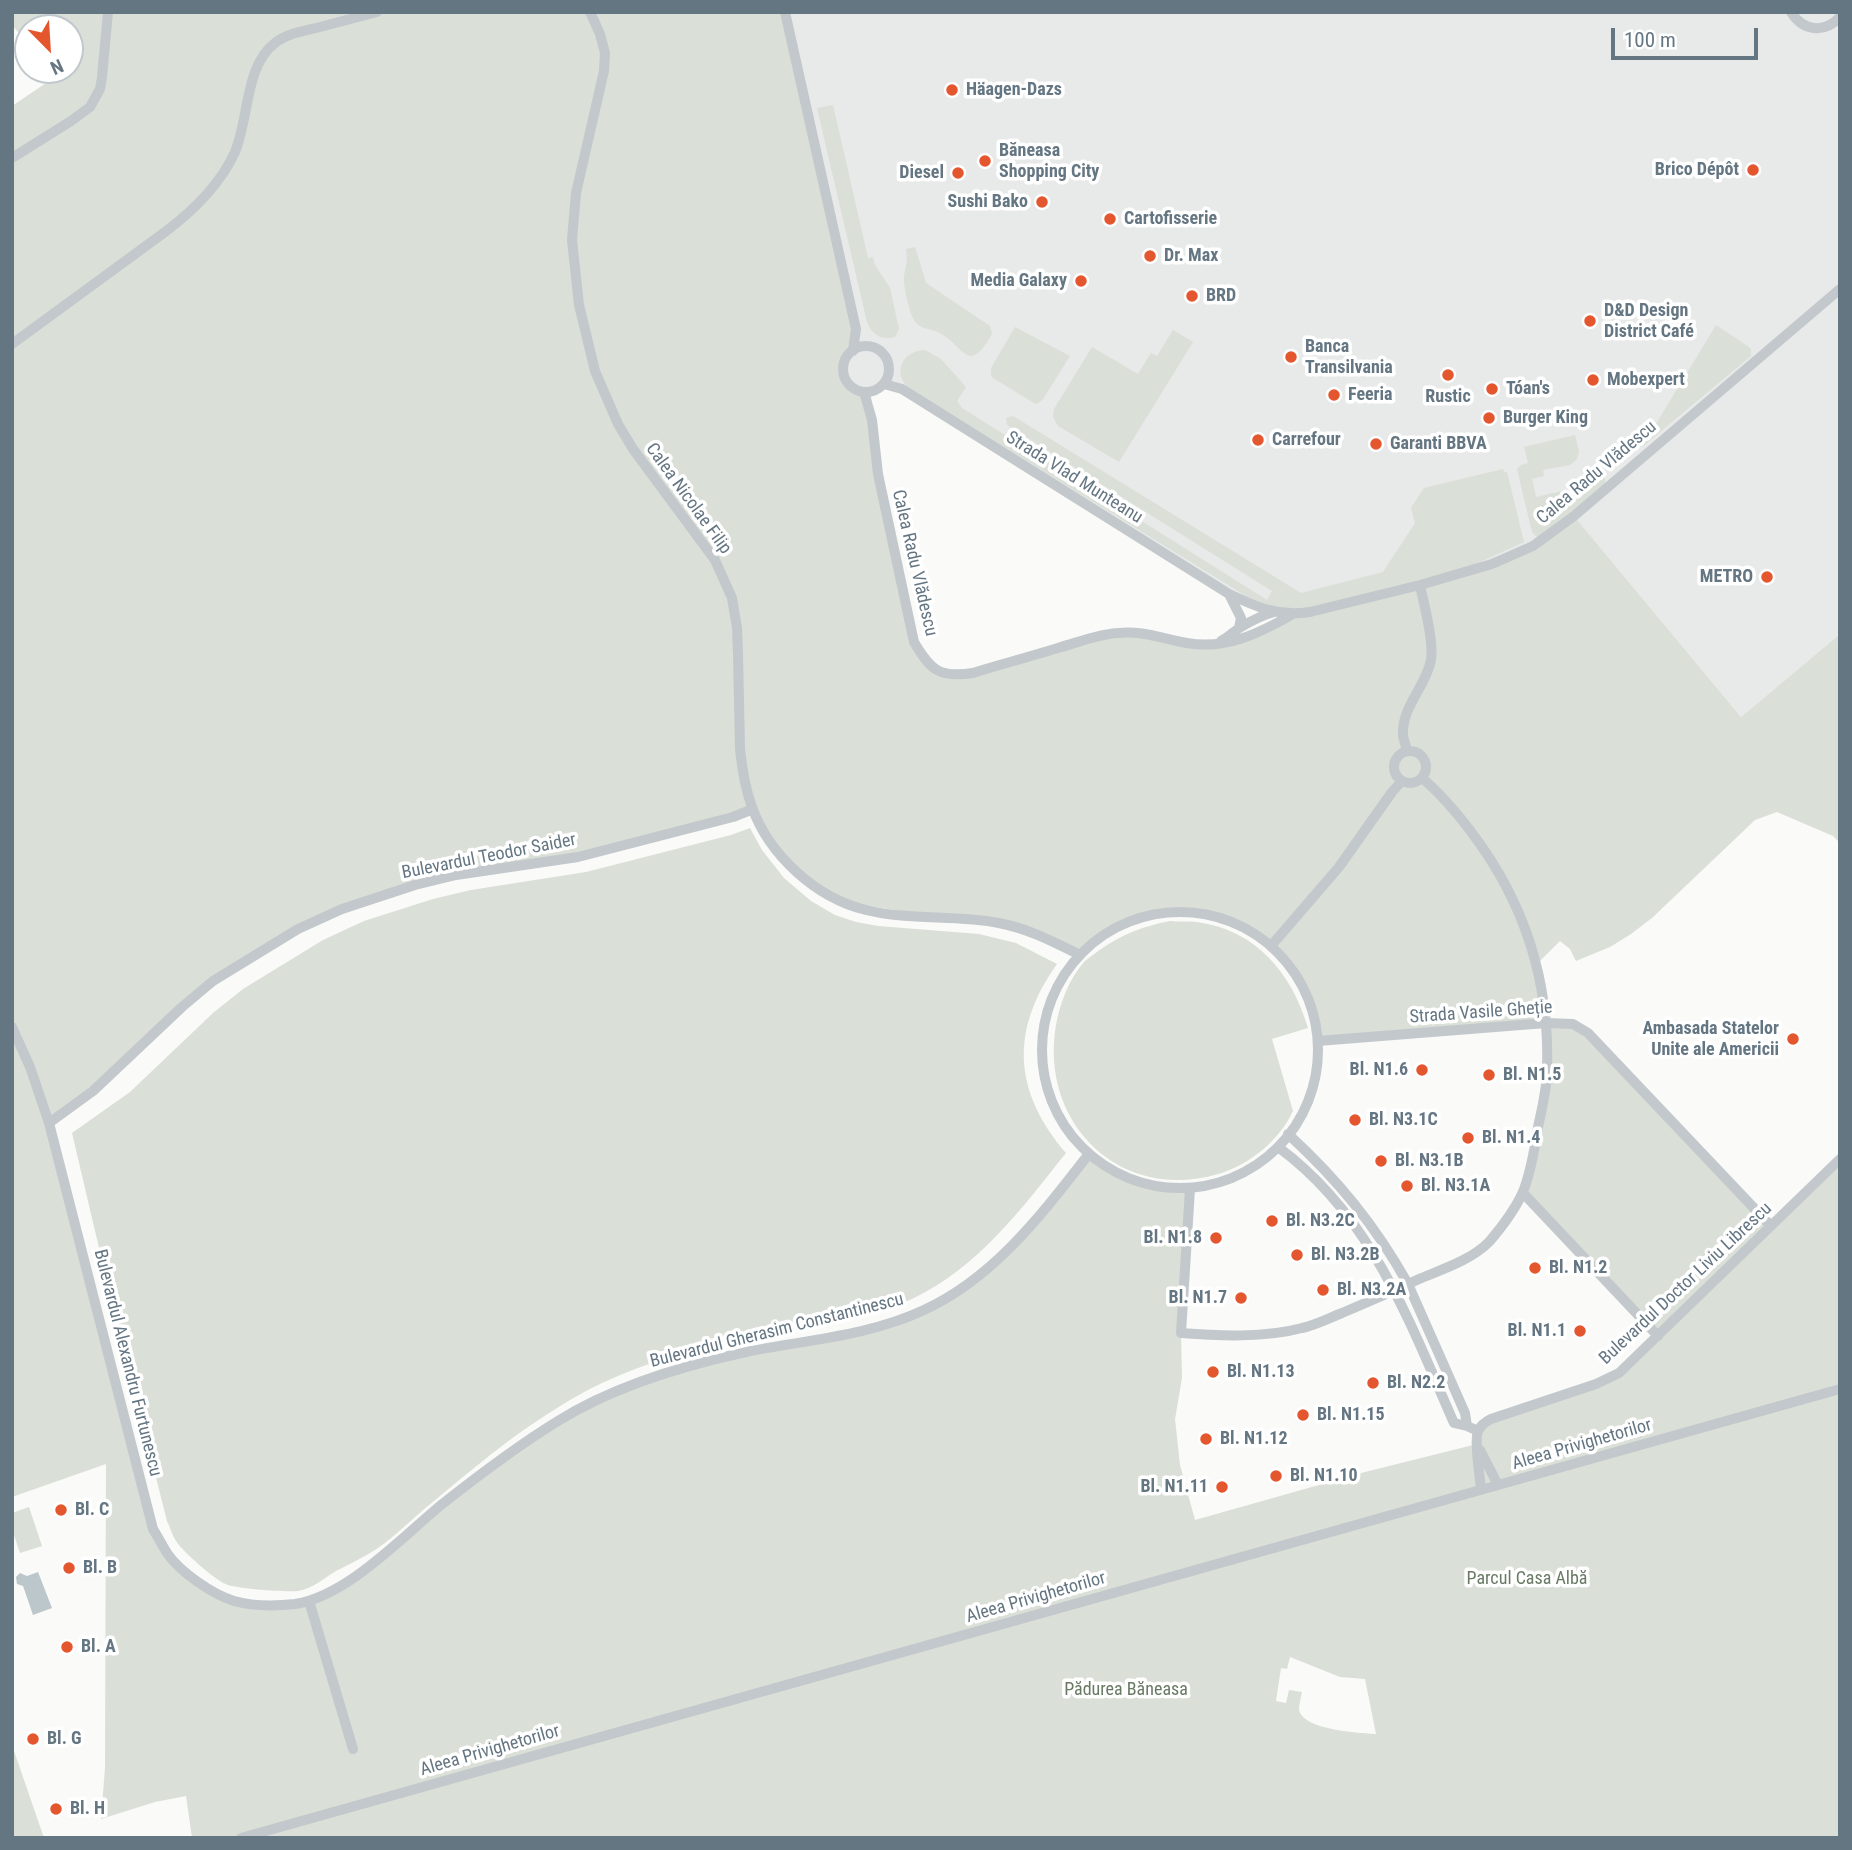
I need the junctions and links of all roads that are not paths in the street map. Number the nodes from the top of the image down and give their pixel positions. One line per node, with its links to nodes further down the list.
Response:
1 (107, 12): 10 (street)
2 (377, 12): 13 (street)
3 (590, 12): 33 (street, Calea Nicolae Filip)
4 (785, 12): 12 (street)
5 (1780, 12): 6 (street)
6 (1792, 13): 8 (street)
7 (1840, 17): 8 (street)
8 (1827, 27): 9 (street)
9 (1840, 30)
10 (12, 158)
11 (1840, 289): 21 (street, Calea Radu Vlădescu)
12 (856, 329): 14 (street); 15 (street)
13 (12, 344)
14 (870, 347): 15 (street); 16 (street)
15 (853, 351): 19 (street)
16 (889, 373): 17 (street); 18 (street, Strada Vlad Munteanu)
17 (881, 386): 18 (street, Strada Vlad Munteanu); 19 (street); 20 (street, Calea Radu Vlădescu)
18 (902, 389): 22 (street, Strada Vlad Munteanu)
19 (864, 392): 20 (street, Calea Radu Vlădescu)
20 (872, 420): 29 (street, Calea Radu Vlădescu)
21 (1420, 585): 25 (street, Calea Radu Vlădescu); 30 (street)
22 (1229, 594): 23 (street, Calea Radu Vlădescu); 27 (street)
23 (1254, 606): 24 (street, Calea Radu Vlădescu); 26 (street)
24 (1274, 612): 25 (street, Calea Radu Vlădescu); 26 (street, Calea Radu Vlădescu)
25 (1293, 614): 28 (street, Calea Radu Vlădescu)
26 (1258, 618): 27 (street, Calea Radu Vlădescu); 28 (street)
27 (1239, 628): 29 (street, Calea Radu Vlădescu)
28 (1248, 637): 29 (street, Calea Radu Vlădescu)
29 (1218, 643)
30 (1407, 751): 31 (street); 32 (street)
31 (1422, 778): 32 (street); 36 (street)
32 (1402, 781): 34 (street)
33 (753, 809): 35 (street, Calea Nicolae Filip); 39 (street, Bulevardul Teodor Saider)
34 (1271, 946): 35 (street); 38 (street)
35 (1078, 954): 42 (street)
36 (1546, 1023): 38 (street, Strada Vasile Gheție); 45 (street); 46 (street, Strada Vasile Gheție)
37 (12, 1027): 39 (street, Bulevardul Alexandru Furtunescu)
38 (1318, 1041): 40 (street)
39 (49, 1123): 56 (street, Bulevardul Alexandru Furtunescu)
40 (1288, 1134): 41 (street); 47 (street)
41 (1278, 1147): 44 (street); 48 (street)
42 (1088, 1155): 44 (street); 56 (street, Bulevardul Gherasim Constantinescu)
43 (1840, 1159): 46 (street, Bulevardul Doctor Liviu Librescu)
44 (1190, 1189): 48 (street)
45 (1523, 1193): 47 (street); 49 (street)
46 (1771, 1226): 49 (street, Bulevardul Doctor Liviu Librescu)
47 (1408, 1284): 48 (street); 51 (street)
48 (1395, 1290): 51 (street)
49 (1658, 1336): 52 (street, Bulevardul Doctor Liviu Librescu)
50 (1840, 1389): 54 (street, Aleea Privighetorilor)
51 (1466, 1426): 52 (street)
52 (1478, 1432): 53 (street)
53 (1477, 1444): 54 (street); 55 (street)
54 (1498, 1485): 55 (street, Aleea Privighetorilor)
55 (1481, 1490): 58 (street, Aleea Privighetorilor)
56 (310, 1601): 57 (street)
57 (353, 1749)
58 (241, 1838)

